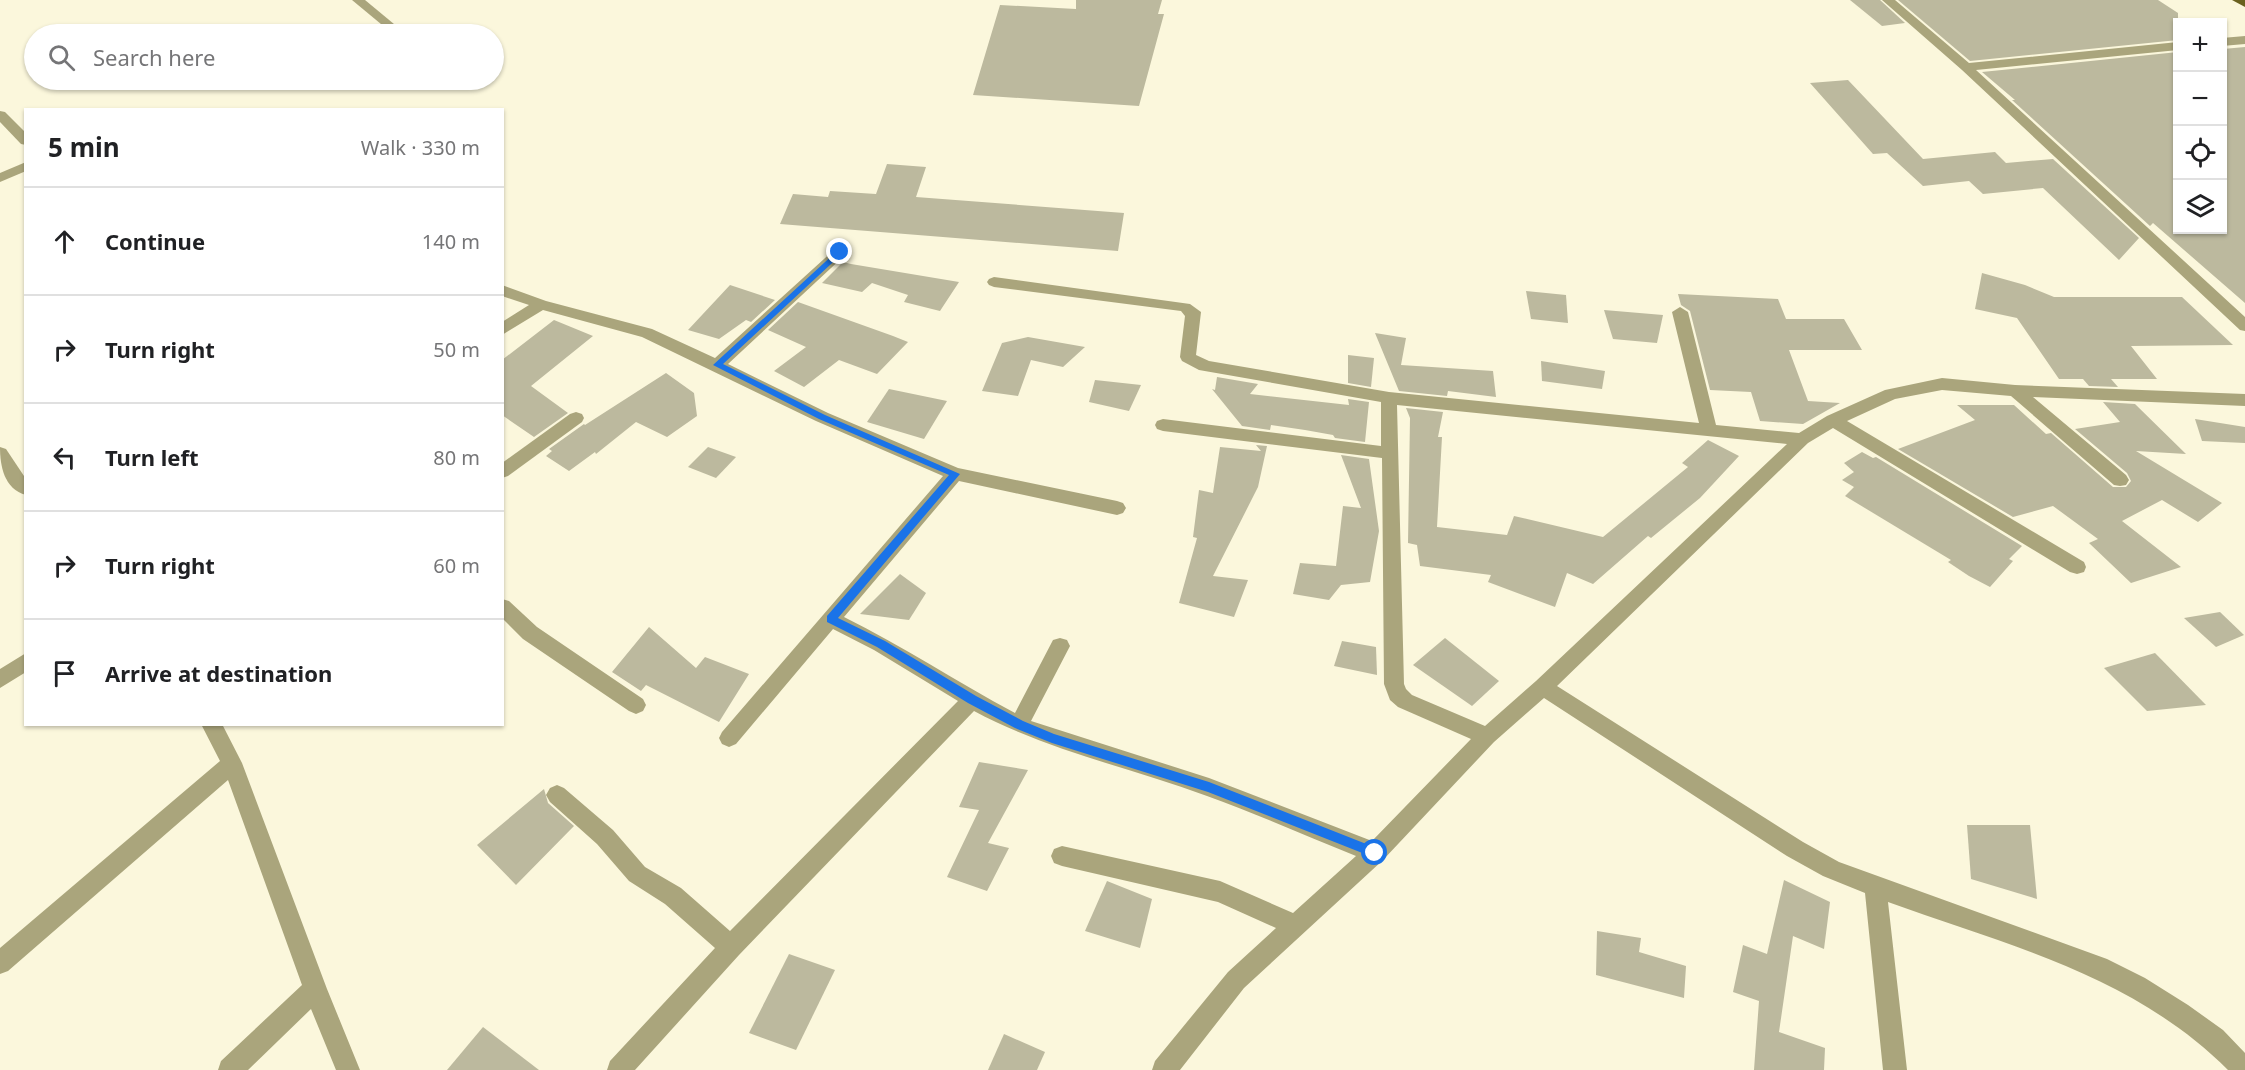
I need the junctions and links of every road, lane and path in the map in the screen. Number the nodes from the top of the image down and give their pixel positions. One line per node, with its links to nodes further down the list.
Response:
1 (358, 0): 5 (street)
2 (1888, 0): 9 (street)
3 (2238, 0): 4 (main road)
4 (2245, 4)
5 (387, 24)
6 (2245, 40): 7 (street)
7 (2227, 42)
8 (2173, 46): 9 (street)
9 (1965, 67): 21 (street)
10 (0, 115): 11 (street)
11 (16, 131): 12 (street); 13 (street)
12 (0, 134)
13 (24, 139)
14 (24, 167): 15 (street)
15 (0, 178)
16 (840, 252): 23 (street)
17 (994, 282): 25 (street)
18 (504, 291): 19 (street)
19 (541, 304): 22 (street); 23 (street)
20 (1680, 312): 30 (street)
21 (2245, 326)
22 (504, 329)
23 (717, 365): 35 (street)
24 (2015, 391): 26 (street); 28 (street); 36 (street)
25 (1389, 398): 30 (street); 33 (street)
26 (2245, 400)
27 (576, 418): 34 (street)
28 (1833, 420): 31 (street); 39 (street)
29 (1163, 425): 33 (street)
30 (1709, 430): 31 (street)
31 (1802, 439): 45 (street)
32 (0, 453): 37 (street)
33 (1391, 453): 50 (street)
34 (504, 471)
35 (955, 474): 38 (street); 41 (street)
36 (2120, 480)
37 (24, 487)
38 (1117, 508)
39 (2077, 567)
40 (504, 608): 47 (street)
41 (830, 619): 46 (street); 51 (street)
42 (1060, 645): 48 (street)
43 (24, 662): 44 (street)
44 (0, 680)
45 (1543, 687): 50 (street); 56 (street)
46 (972, 700): 48 (street); 58 (street)
47 (636, 705)
48 (1019, 725): 54 (street)
49 (213, 726): 52 (street)
50 (1487, 735): 54 (street)
51 (729, 738)
52 (232, 763): 59 (street); 60 (street)
53 (557, 795): 58 (street)
54 (1375, 853): 57 (street)
55 (1062, 856): 57 (street)
56 (1875, 887): 65 (street); 66 (street)
57 (1297, 926): 64 (street)
58 (731, 947): 63 (street)
59 (0, 963)
60 (315, 988): 61 (street); 62 (street)
61 (230, 1070)
62 (348, 1070)
63 (620, 1070)
64 (1164, 1070)
65 (1895, 1070)
66 (2245, 1070)

